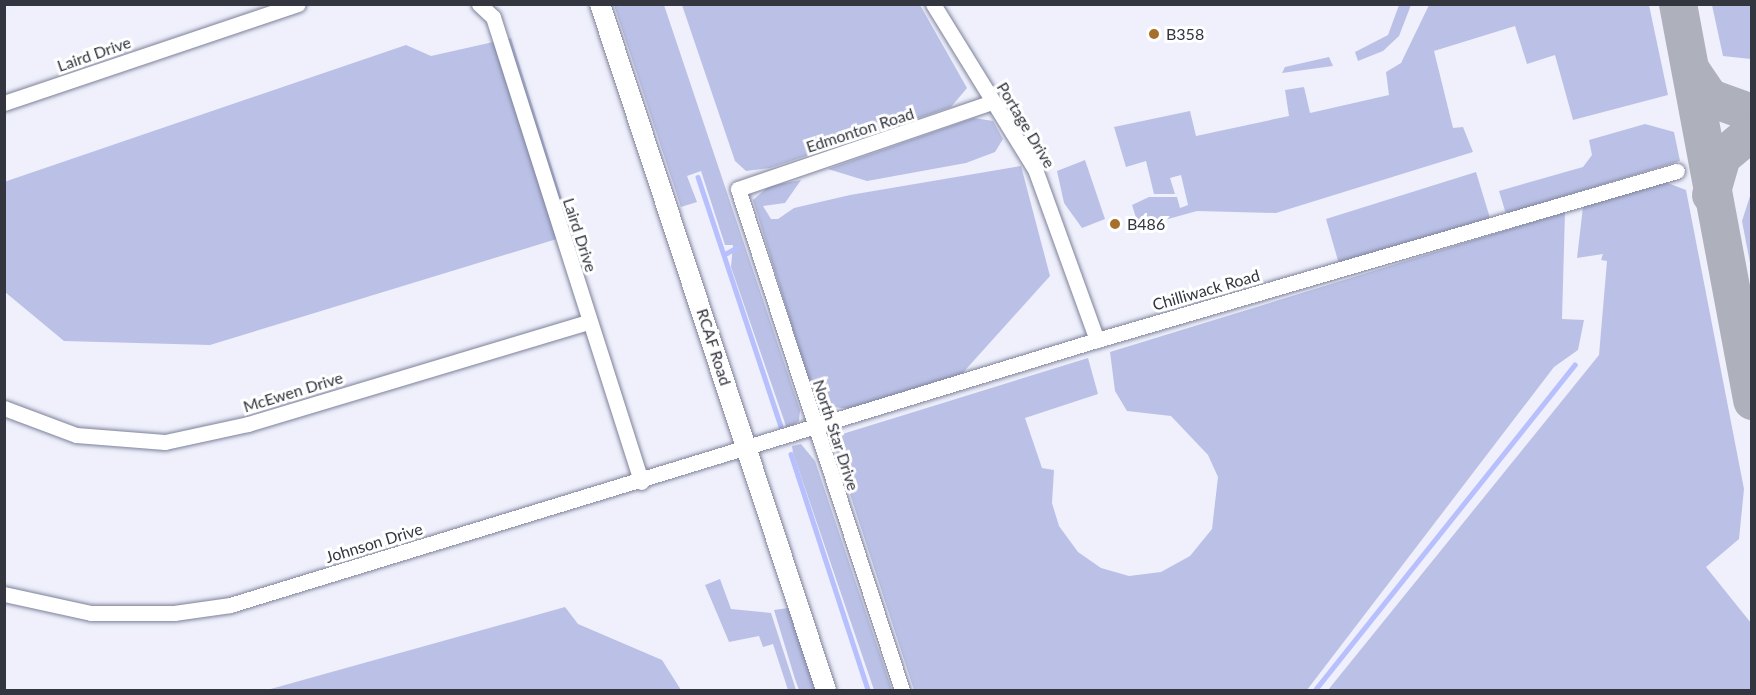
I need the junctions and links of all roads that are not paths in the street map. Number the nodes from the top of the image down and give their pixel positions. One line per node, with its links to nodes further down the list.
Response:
1 (298, 4): 6 (street, Laird Drive)
2 (479, 4): 9 (street, Laird Drive)
3 (600, 4): 13 (main road, RCAF Road)
4 (933, 4): 5 (street, Portage Drive)
5 (992, 102): 8 (street, Edmonton Road); 10 (street, Portage Drive)
6 (4, 103)
7 (1677, 171): 10 (street, Chilliwack Road)
8 (738, 189): 12 (street, North Star Drive)
9 (589, 322): 11 (street, McEwen Drive); 14 (street, Laird Drive)
10 (1097, 340): 12 (street, Chilliwack Road)
11 (4, 408)
12 (815, 429): 13 (street, Chilliwack Road); 17 (street, North Star Drive)
13 (747, 450): 14 (street, Johnson Drive); 16 (main road, RCAF Road)
14 (641, 482): 15 (street, Johnson Drive)
15 (4, 594)
16 (826, 690)
17 (902, 690)

